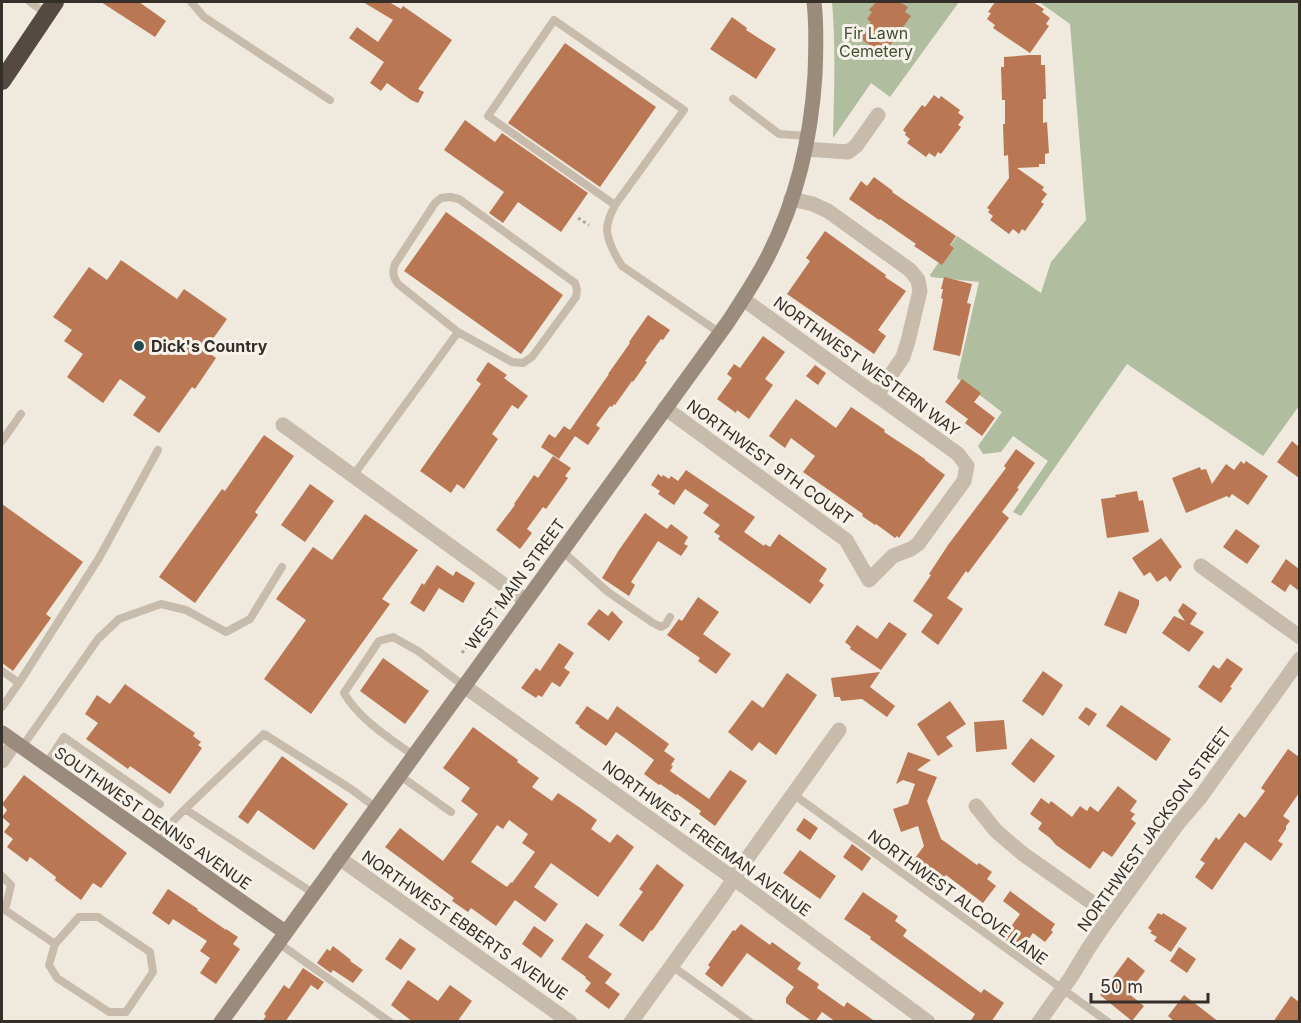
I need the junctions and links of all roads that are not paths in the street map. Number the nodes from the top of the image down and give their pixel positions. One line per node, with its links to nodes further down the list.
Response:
1 (30, 2): 4 (lane)
2 (191, 2): 7 (lane)
3 (814, 2): 9 (street, WEST MAIN STREET)
4 (51, 8): 5 (highway)
5 (2, 81)
6 (733, 99): 9 (lane)
7 (330, 100)
8 (878, 115): 9 (street)
9 (806, 143): 10 (street, WEST MAIN STREET)
10 (791, 199): 12 (street, WEST MAIN STREET); 15 (street)
11 (615, 205): 11 (lane); 14 (lane)
12 (743, 299): 14 (street, WEST MAIN STREET); 15 (street, NORTHWEST WESTERN WAY)
13 (458, 332): 13 (lane); 21 (lane)
14 (720, 333): 16 (street, WEST MAIN STREET)
15 (877, 395): 25 (street, NORTHWEST WESTERN WAY)
16 (665, 408): 22 (street, WEST MAIN STREET); 25 (street, NORTHWEST 9TH COURT)
17 (21, 414): 19 (lane)
18 (283, 425): 21 (street)
19 (2, 441)
20 (158, 450): 31 (lane)
21 (353, 476): 26 (street)
22 (561, 551): 26 (street, WEST MAIN STREET); 27 (lane)
23 (1201, 566): 28 (street)
24 (282, 567): 36 (lane)
25 (869, 580)
26 (525, 600): 32 (street, WEST MAIN STREET)
27 (670, 617)
28 (1299, 637)
29 (1299, 659): 53 (street, NORTHWEST JACKSON STREET)
30 (2, 671): 31 (lane)
31 (19, 683): 33 (lane)
32 (464, 686): 37 (street, WEST MAIN STREET); 37 (lane); 50 (street, NORTHWEST FREEMAN AVENUE)
33 (2, 707)
34 (839, 730): 41 (street)
35 (2, 733): 36 (street, SOUTHWEST DENNIS AVENUE)
36 (19, 745): 38 (street); 39 (street, SOUTHWEST DENNIS AVENUE)
37 (414, 754): 40 (street, WEST MAIN STREET)
38 (2, 761)
39 (46, 764): 42 (lane); 47 (street, SOUTHWEST DENNIS AVENUE)
40 (399, 775): 44 (street, WEST MAIN STREET); 46 (lane)
41 (793, 794): 50 (street); 57 (lane, NORTHWEST ALCOVE LANE)
42 (160, 804)
43 (976, 806): 53 (street)
44 (375, 807): 45 (lane); 48 (street, WEST MAIN STREET)
45 (185, 809): 47 (lane); 51 (lane)
46 (451, 812)
47 (159, 843): 54 (street, SOUTHWEST DENNIS AVENUE)
48 (339, 858): 51 (street, WEST MAIN STREET); 60 (street, NORTHWEST EBBERTS AVENUE)
49 (2, 876): 52 (lane)
50 (734, 879): 56 (street); 63 (street, NORTHWEST FREEMAN AVENUE)
51 (313, 893): 54 (street, WEST MAIN STREET)
52 (3, 910): 55 (lane)
53 (1111, 916): 57 (street, NORTHWEST JACKSON STREET)
54 (281, 937): 58 (street, WEST MAIN STREET); 59 (lane)
55 (55, 944): 55 (lane)
56 (672, 966): 61 (street); 62 (lane)
57 (1063, 989): 64 (street, NORTHWEST JACKSON STREET); 65 (lane, NORTHWEST ALCOVE LANE)
58 (220, 1022)
59 (390, 1022)
60 (570, 1022)
61 (631, 1022)
62 (750, 1022)
63 (928, 1022)
64 (1039, 1022)
65 (1108, 1022)

